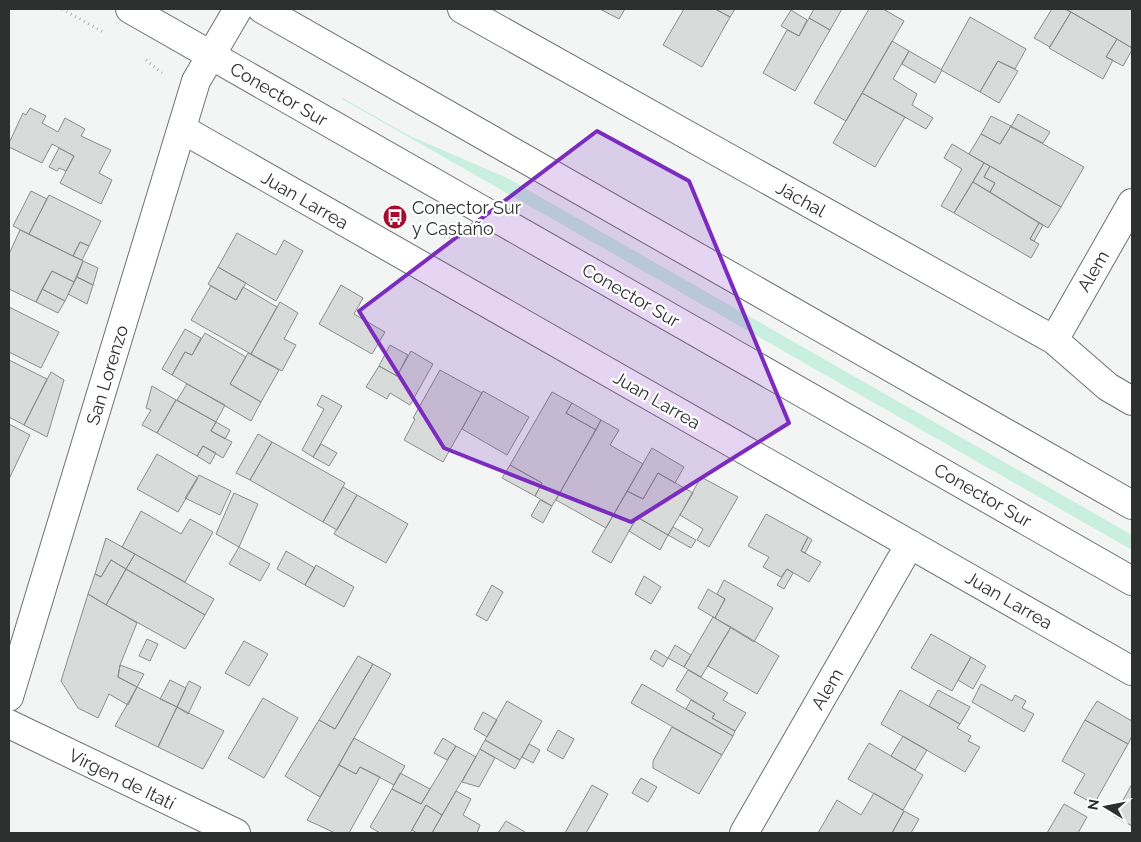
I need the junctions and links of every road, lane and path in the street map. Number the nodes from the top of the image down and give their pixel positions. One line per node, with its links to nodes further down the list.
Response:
1 (62, 9): 6 (path)
2 (130, 9): 8 (street, Conector Sur)
3 (238, 9): 8 (street, San Lorenzo)
4 (262, 9): 16 (street)
5 (462, 9): 14 (street, Jáchal)
6 (110, 36)
7 (139, 54): 9 (path)
8 (211, 55): 9 (street, San Lorenzo); 18 (street, Conector Sur)
9 (192, 97): 10 (street, San Lorenzo)
10 (182, 130): 17 (street, Juan Larrea); 20 (street, San Lorenzo)
11 (1132, 202): 14 (street, Alem)
12 (438, 236): 13 (path)
13 (461, 238)
14 (1054, 340): 15 (street, Jáchal)
15 (1132, 401)
16 (1132, 505)
17 (910, 544): 19 (street, Juan Larrea); 23 (street, Alem)
18 (1132, 581)
19 (1132, 670)
20 (9, 697)
21 (9, 724): 22 (street, Virgen de Itatí)
22 (236, 833)
23 (744, 833)

